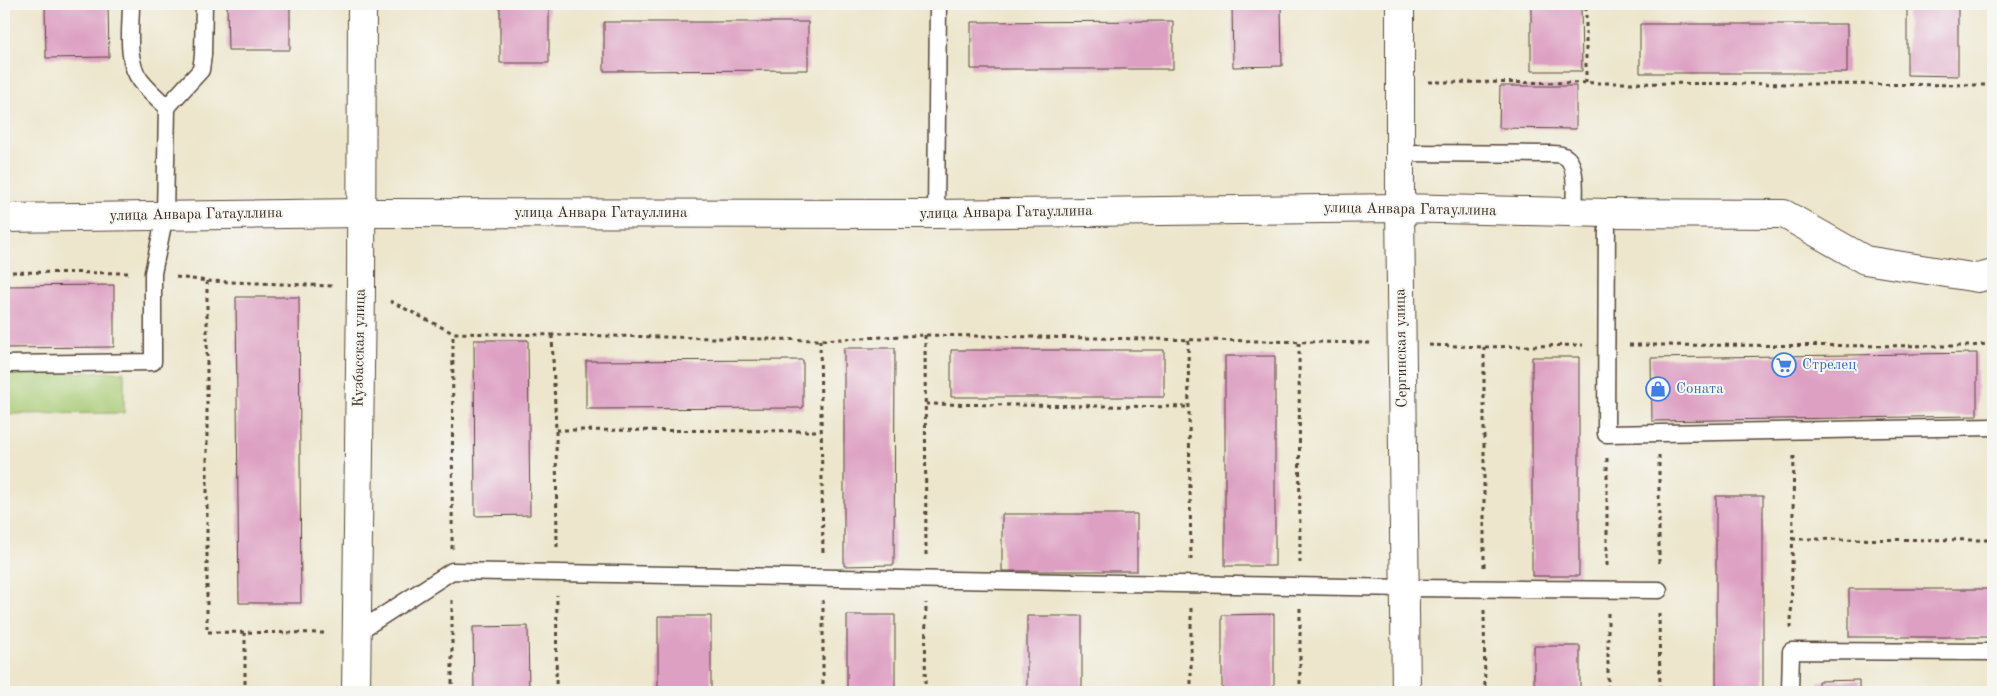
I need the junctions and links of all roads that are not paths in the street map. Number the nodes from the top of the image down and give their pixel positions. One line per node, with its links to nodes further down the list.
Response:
1 (131, 4): 6 (lane)
2 (204, 4): 6 (lane)
3 (362, 4): 9 (street, Кузбасская улица)
4 (938, 4): 12 (lane)
5 (1400, 4): 7 (street, Сергинская улица)
6 (166, 107): 13 (lane)
7 (1400, 153): 8 (street, Сергинская улица); 10 (lane)
8 (1400, 208): 10 (street, улица Анвара Гатауллина); 12 (street, улица Анвара Гатауллина); 18 (street, Сергинская улица)
9 (362, 213): 12 (street, улица Анвара Гатауллина); 13 (street, улица Анвара Гатауллина); 20 (street, Кузбасская улица)
10 (1574, 213): 11 (street, улица Анвара Гатауллина)
11 (1607, 213): 15 (street, улица Анвара Гатауллина); 17 (lane)
12 (936, 214)
13 (166, 215): 14 (street, улица Анвара Гатауллина); 16 (lane)
14 (4, 218)
15 (1993, 274)
16 (4, 364)
17 (1993, 427)
18 (1406, 588): 19 (lane); 20 (lane); 23 (street, Сергинская улица)
19 (1659, 590)
20 (356, 633): 22 (street, Кузбасская улица)
21 (1993, 652): 24 (lane)
22 (356, 692)
23 (1406, 692)
24 (1790, 692)

